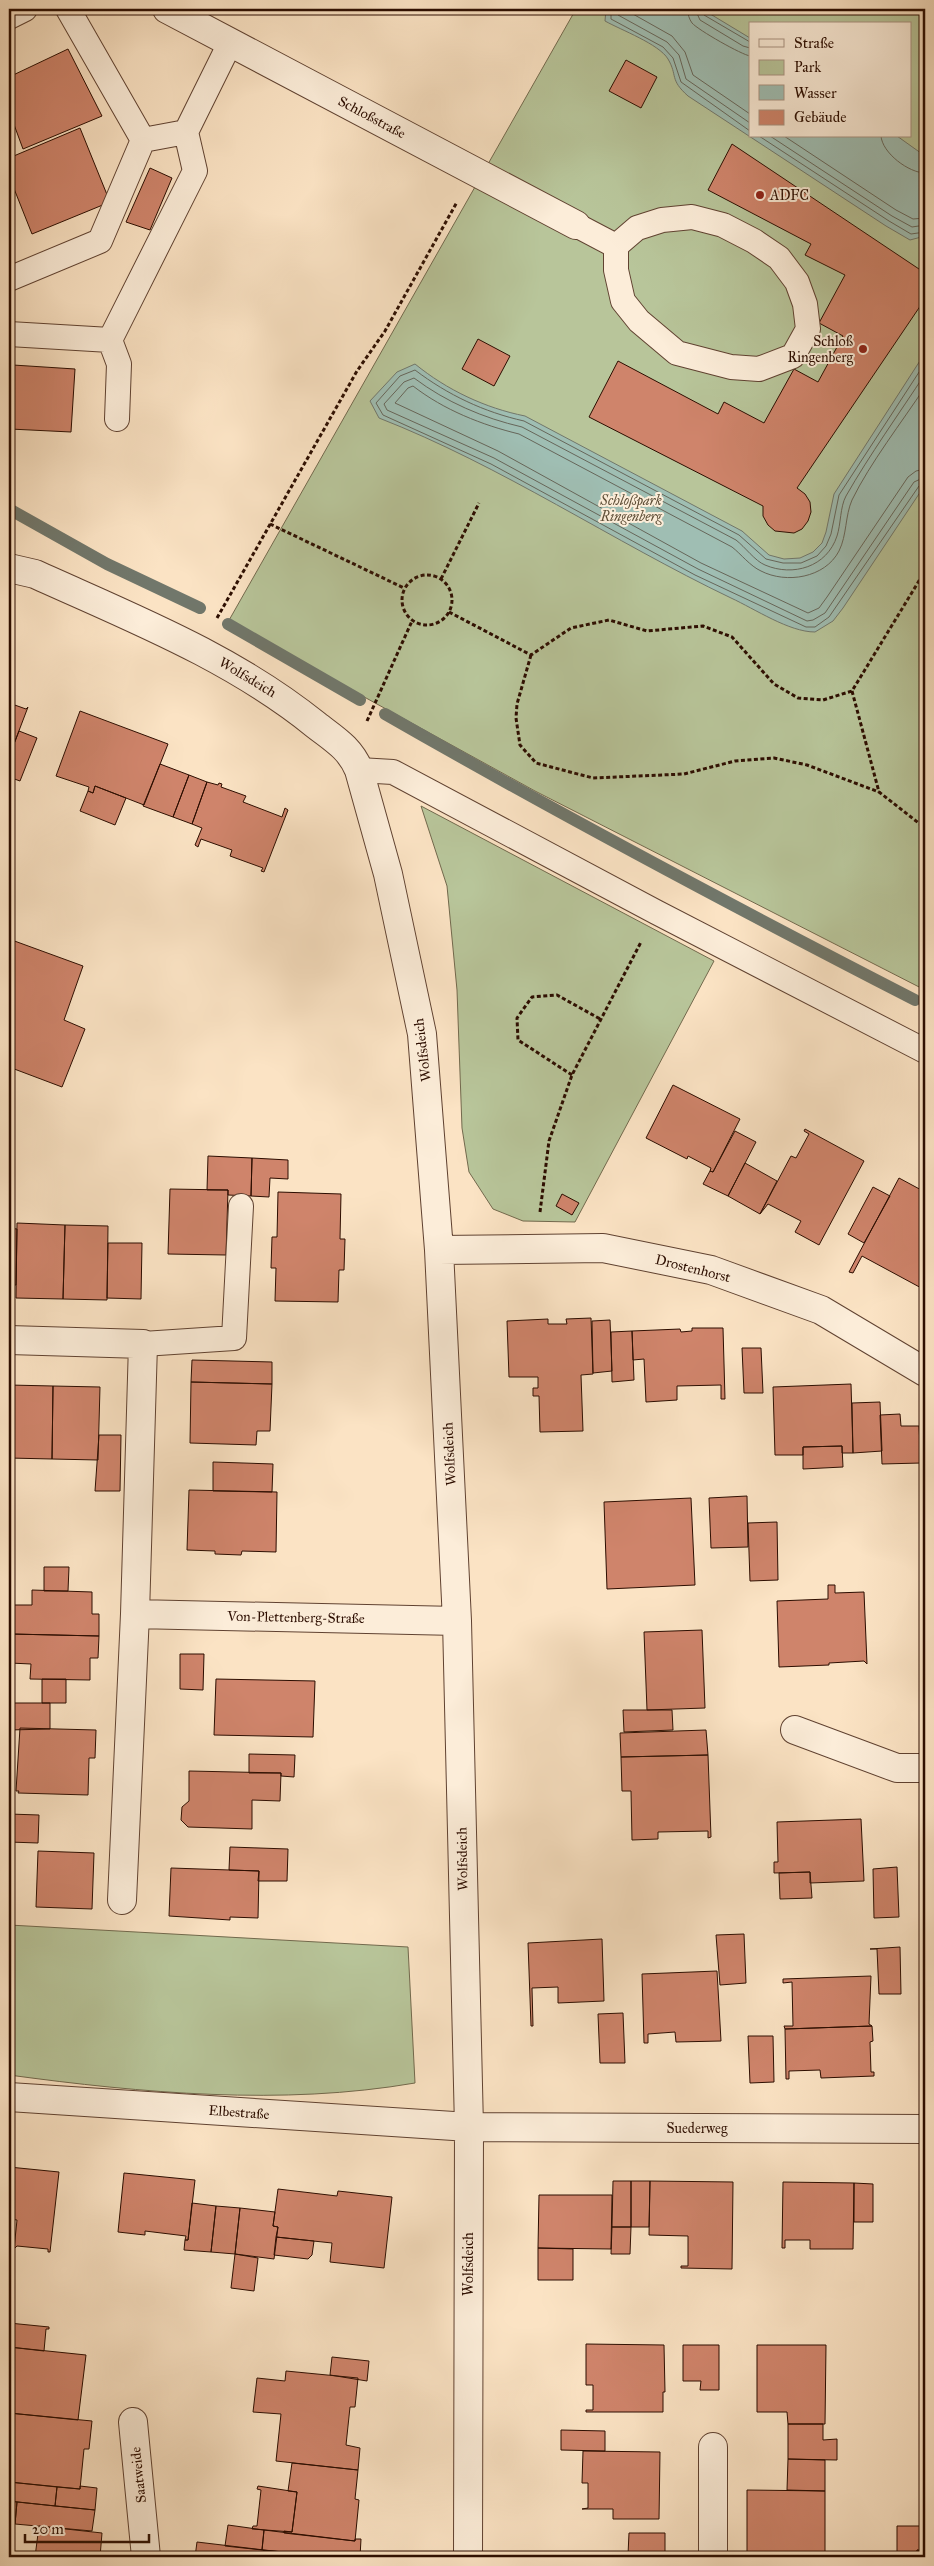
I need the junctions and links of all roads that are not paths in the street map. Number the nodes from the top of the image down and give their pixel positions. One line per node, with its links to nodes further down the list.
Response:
1 (24, 9): 4 (lane)
2 (68, 9): 7 (lane)
3 (167, 9): 5 (street, Schloßstraße)
4 (9, 17)
5 (230, 43): 6 (lane); 8 (street, Schloßstraße)
6 (186, 132): 7 (lane); 12 (lane)
7 (143, 140): 10 (lane)
8 (576, 225): 9 (lane)
9 (616, 246): 9 (lane)
10 (9, 279)
11 (9, 334): 12 (lane)
12 (110, 340): 13 (lane)
13 (117, 419)
14 (9, 568): 15 (street, Wolfsdeich)
15 (356, 762): 16 (lane); 18 (street, Wolfsdeich)
16 (925, 1051)
17 (241, 1206): 20 (lane)
18 (439, 1250): 21 (street, Drostenhorst); 23 (street, Wolfsdeich)
19 (9, 1340): 20 (street)
20 (143, 1344): 22 (street)
21 (925, 1372)
22 (135, 1614): 23 (street, Von-Plettenberg-Straße); 26 (street)
23 (457, 1621): 28 (street, Wolfsdeich)
24 (795, 1730): 25 (street)
25 (925, 1768)
26 (122, 1900)
27 (9, 2097): 28 (street, Elbestraße)
28 (469, 2127): 29 (street, Suederweg); 33 (street, Wolfsdeich)
29 (925, 2129)
30 (133, 2422): 32 (street, Saatweide)
31 (713, 2447): 34 (street)
32 (146, 2557)
33 (468, 2557)
34 (713, 2557)

